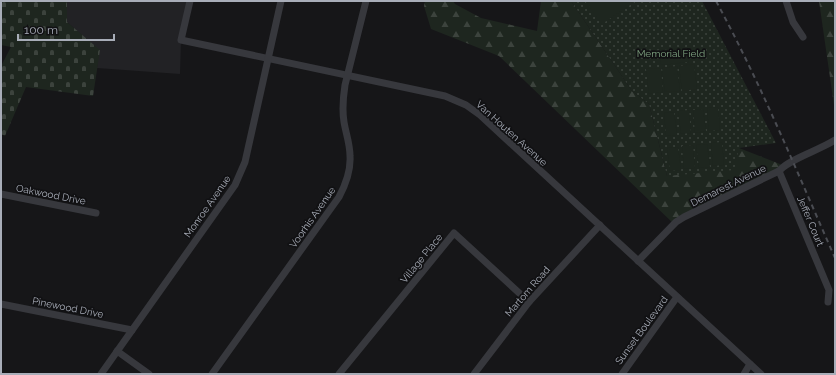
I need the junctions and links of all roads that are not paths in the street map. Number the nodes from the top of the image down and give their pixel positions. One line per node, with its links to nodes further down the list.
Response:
1 (190, 1): 6 (street, Van Houten Avenue)
2 (281, 1): 6 (street, Monroe Avenue)
3 (366, 1): 7 (street, Voorhis Avenue)
4 (786, 1): 5 (street)
5 (803, 37)
6 (268, 59): 7 (street, Van Houten Avenue); 18 (street, Monroe Avenue)
7 (347, 75): 12 (street, Van Houten Avenue); 23 (street, Voorhis Avenue)
8 (835, 140): 9 (street, Demarest Avenue)
9 (779, 171): 13 (street, Demarest Avenue); 16 (street, Jeffer Court)
10 (1, 194): 11 (street, Oakwood Drive)
11 (96, 213)
12 (600, 226): 13 (street, Van Houten Avenue); 15 (street, Martom Road)
13 (638, 261): 14 (street, Van Houten Avenue)
14 (677, 297): 20 (street, Van Houten Avenue); 26 (street, Sunset Boulevard)
15 (529, 302): 24 (street, Village Place); 25 (street, Martom Road)
16 (828, 302)
17 (1, 304): 18 (street, Pinewood Drive)
18 (132, 330): 19 (street, Monroe Avenue)
19 (117, 351): 21 (street, Monroe Avenue); 22 (street)
20 (750, 364): 27 (street); 28 (street, Van Houten Avenue)
21 (101, 374)
22 (149, 374)
23 (212, 374)
24 (339, 374)
25 (474, 374)
26 (622, 374)
27 (744, 374)
28 (761, 374)

